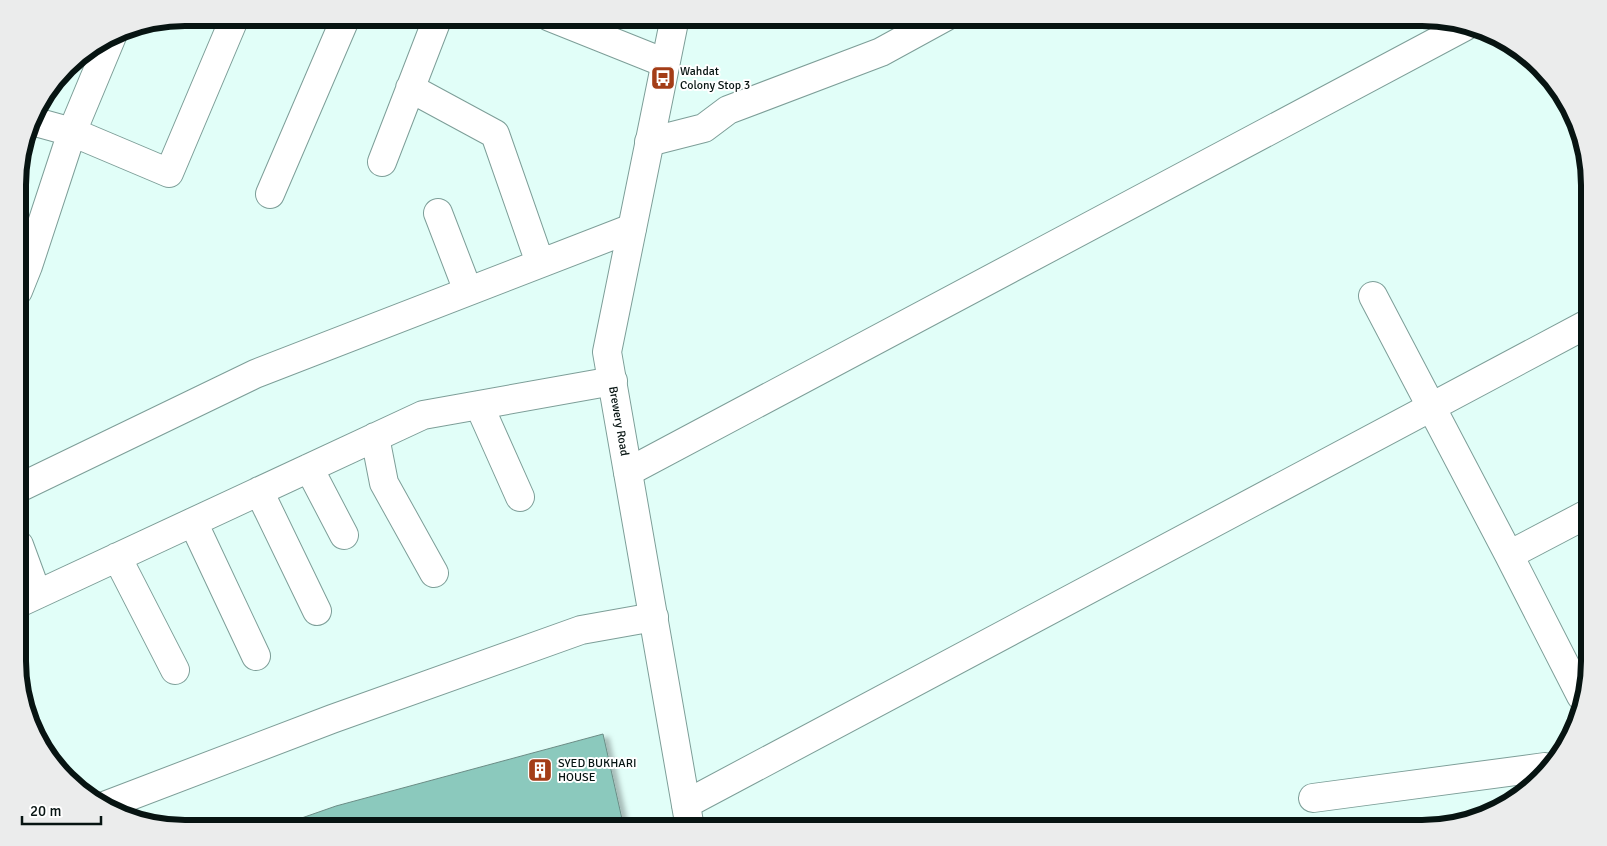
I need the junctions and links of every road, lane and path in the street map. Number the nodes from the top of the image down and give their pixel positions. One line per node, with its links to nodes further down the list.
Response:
1 (929, 26): 13 (street)
2 (231, 27): 12 (street)
3 (342, 27): 15 (street)
4 (434, 27): 10 (street)
5 (572, 27): 9 (street)
6 (673, 27): 9 (street, Brewery Road)
7 (1458, 30): 28 (street)
8 (107, 47): 12 (street)
9 (665, 63): 13 (street, Brewery Road)
10 (410, 88): 14 (street); 19 (street)
11 (39, 123): 12 (street)
12 (72, 132): 18 (street)
13 (649, 142): 17 (street, Brewery Road)
14 (382, 162)
15 (270, 194)
16 (438, 213): 20 (street)
17 (632, 228): 19 (street); 23 (street, Brewery Road)
18 (27, 254)
19 (540, 263): 20 (street)
20 (468, 291): 29 (street)
21 (1373, 296): 25 (street)
22 (1581, 327): 25 (street)
23 (613, 381): 24 (street); 28 (street, Brewery Road)
24 (479, 405): 26 (street); 31 (street)
25 (1431, 407): 35 (street); 47 (street)
26 (375, 437): 27 (street); 37 (street)
27 (310, 468): 30 (street); 34 (street)
28 (628, 472): 40 (street, Brewery Road)
29 (26, 484)
30 (259, 491): 33 (street); 39 (street)
31 (520, 496)
32 (1581, 517): 35 (street)
33 (193, 522): 36 (street); 41 (street)
34 (344, 535)
35 (1509, 555): 43 (street)
36 (117, 557): 38 (street); 42 (street)
37 (434, 573)
38 (28, 599)
39 (317, 611)
40 (654, 616): 46 (street); 47 (street, Brewery Road)
41 (256, 656)
42 (175, 670)
43 (1578, 689)
44 (1540, 767): 45 (street)
45 (1313, 798)
46 (114, 802)
47 (688, 816)

